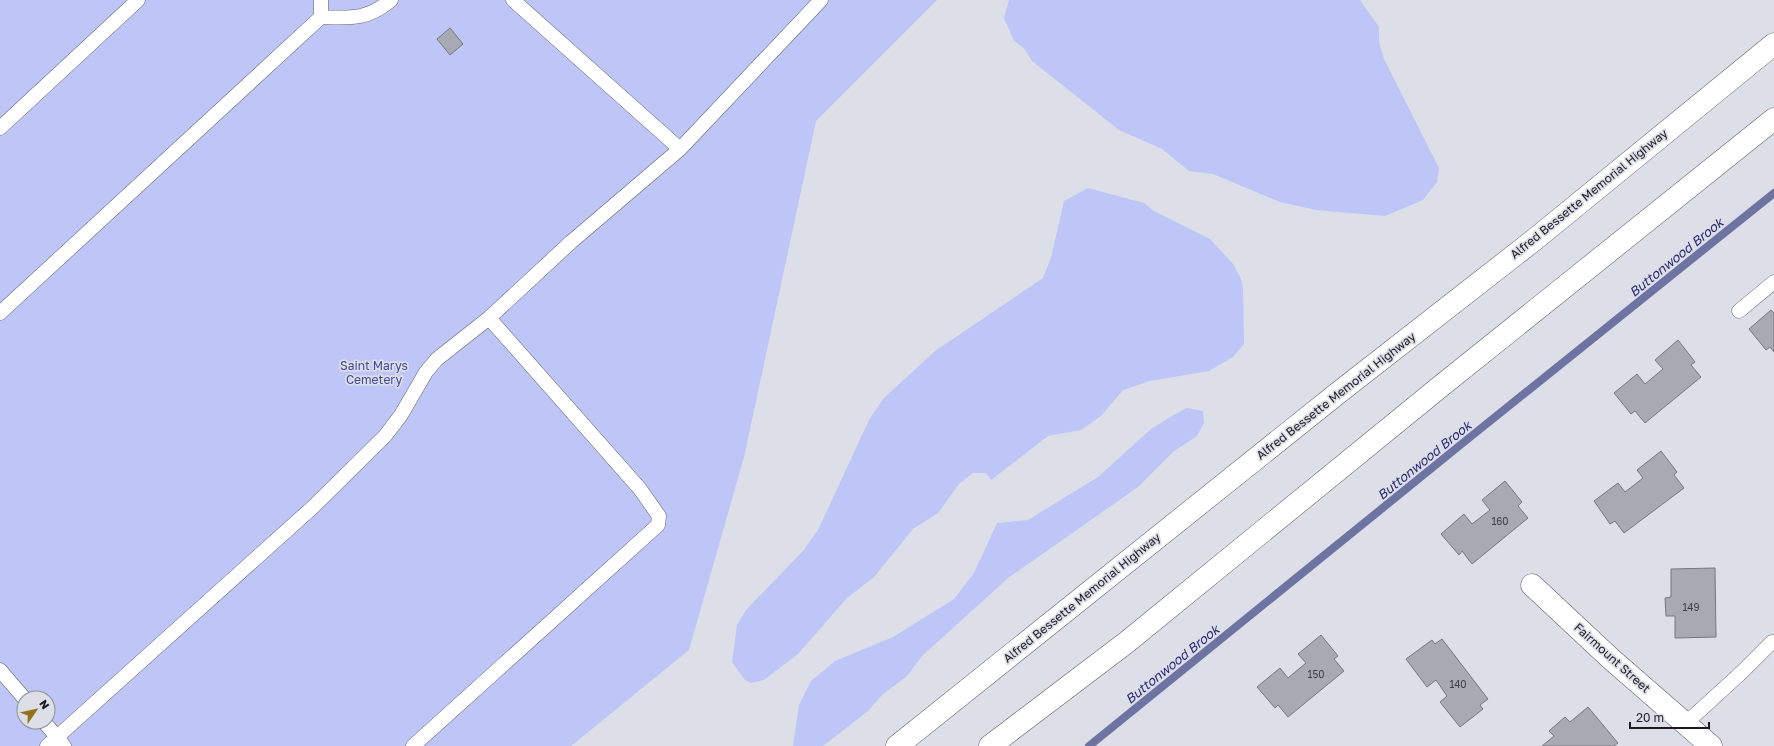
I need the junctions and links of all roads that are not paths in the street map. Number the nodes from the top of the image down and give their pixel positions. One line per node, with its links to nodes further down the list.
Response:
1 (138, 0): 9 (lane)
2 (321, 0): 6 (lane)
3 (392, 0): 6 (lane)
4 (513, 0): 10 (lane)
5 (821, 0): 10 (lane)
6 (321, 17): 13 (lane)
7 (1774, 44): 23 (main road, Alfred Bessette Memorial Highway)
8 (1774, 119): 24 (main road)
9 (0, 128)
10 (680, 149): 14 (lane)
11 (1774, 282): 12 (lane)
12 (1739, 311)
13 (0, 314)
14 (489, 318): 21 (lane); 22 (lane)
15 (1532, 585): 19 (main road, Fairmount Street)
16 (1772, 642): 19 (lane)
17 (0, 670): 18 (lane)
18 (17, 690)
19 (1685, 724): 25 (main road, Fairmount Street)
20 (49, 730): 21 (lane)
21 (56, 743)
22 (413, 746)
23 (897, 746)
24 (990, 746)
25 (1711, 746)

